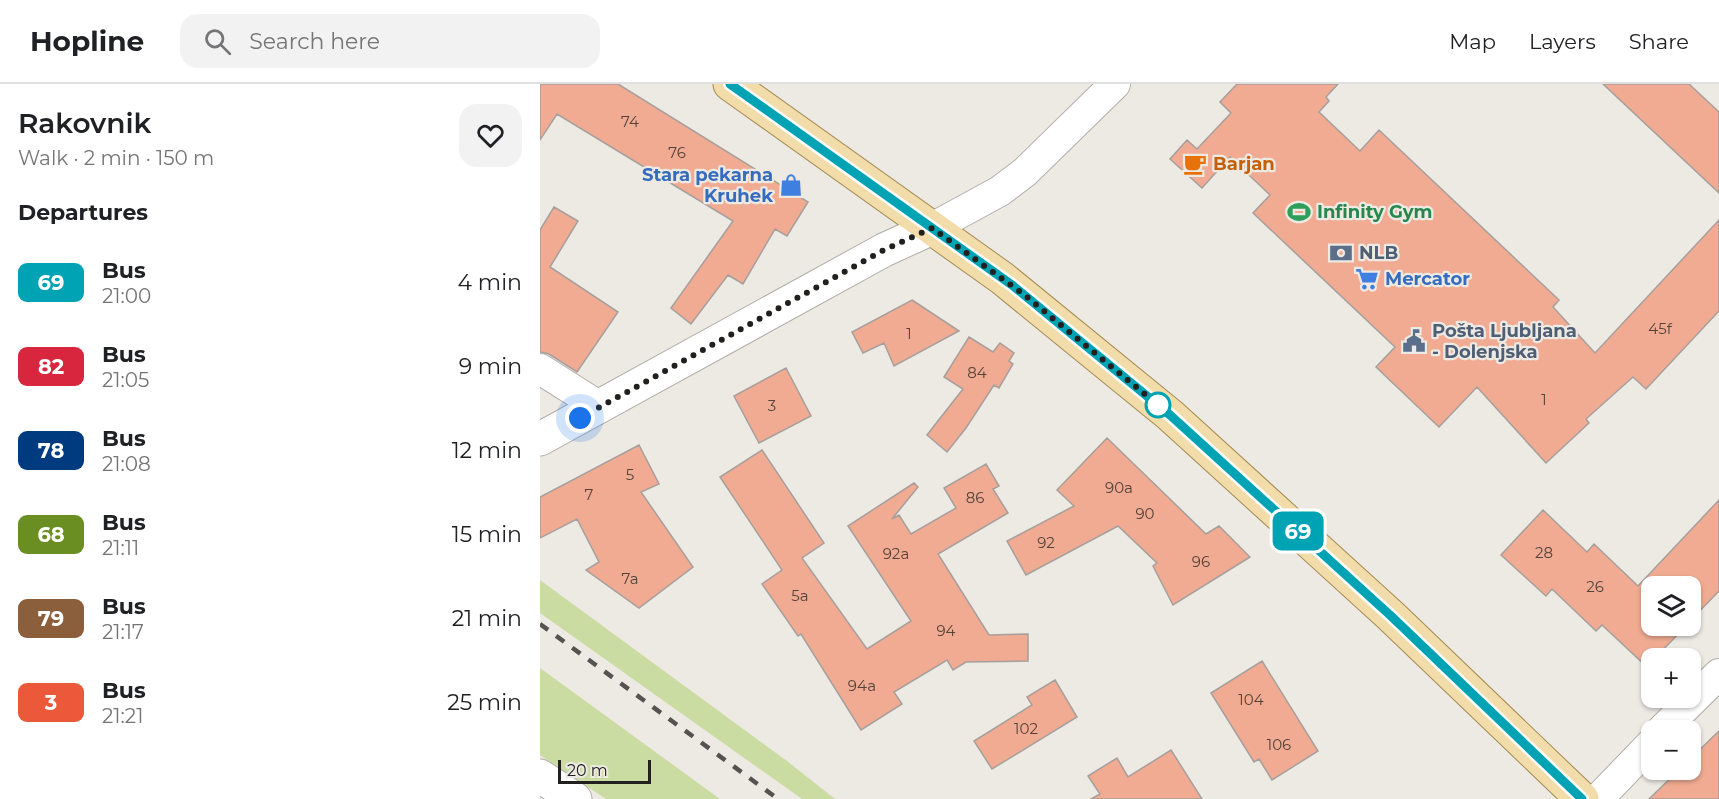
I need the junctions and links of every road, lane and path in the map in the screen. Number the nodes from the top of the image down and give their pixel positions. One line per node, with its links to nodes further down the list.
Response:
1 (730, 84): 3 (main road)
2 (1115, 84): 3 (street)
3 (932, 228): 5 (street); 12 (main road)
4 (540, 369): 5 (street)
5 (600, 407): 6 (street)
6 (540, 439)
7 (1719, 674): 8 (street)
8 (1672, 720)
9 (1641, 754): 13 (street)
10 (540, 776): 11 (street)
11 (575, 799)
12 (1582, 799)
13 (1598, 799)

